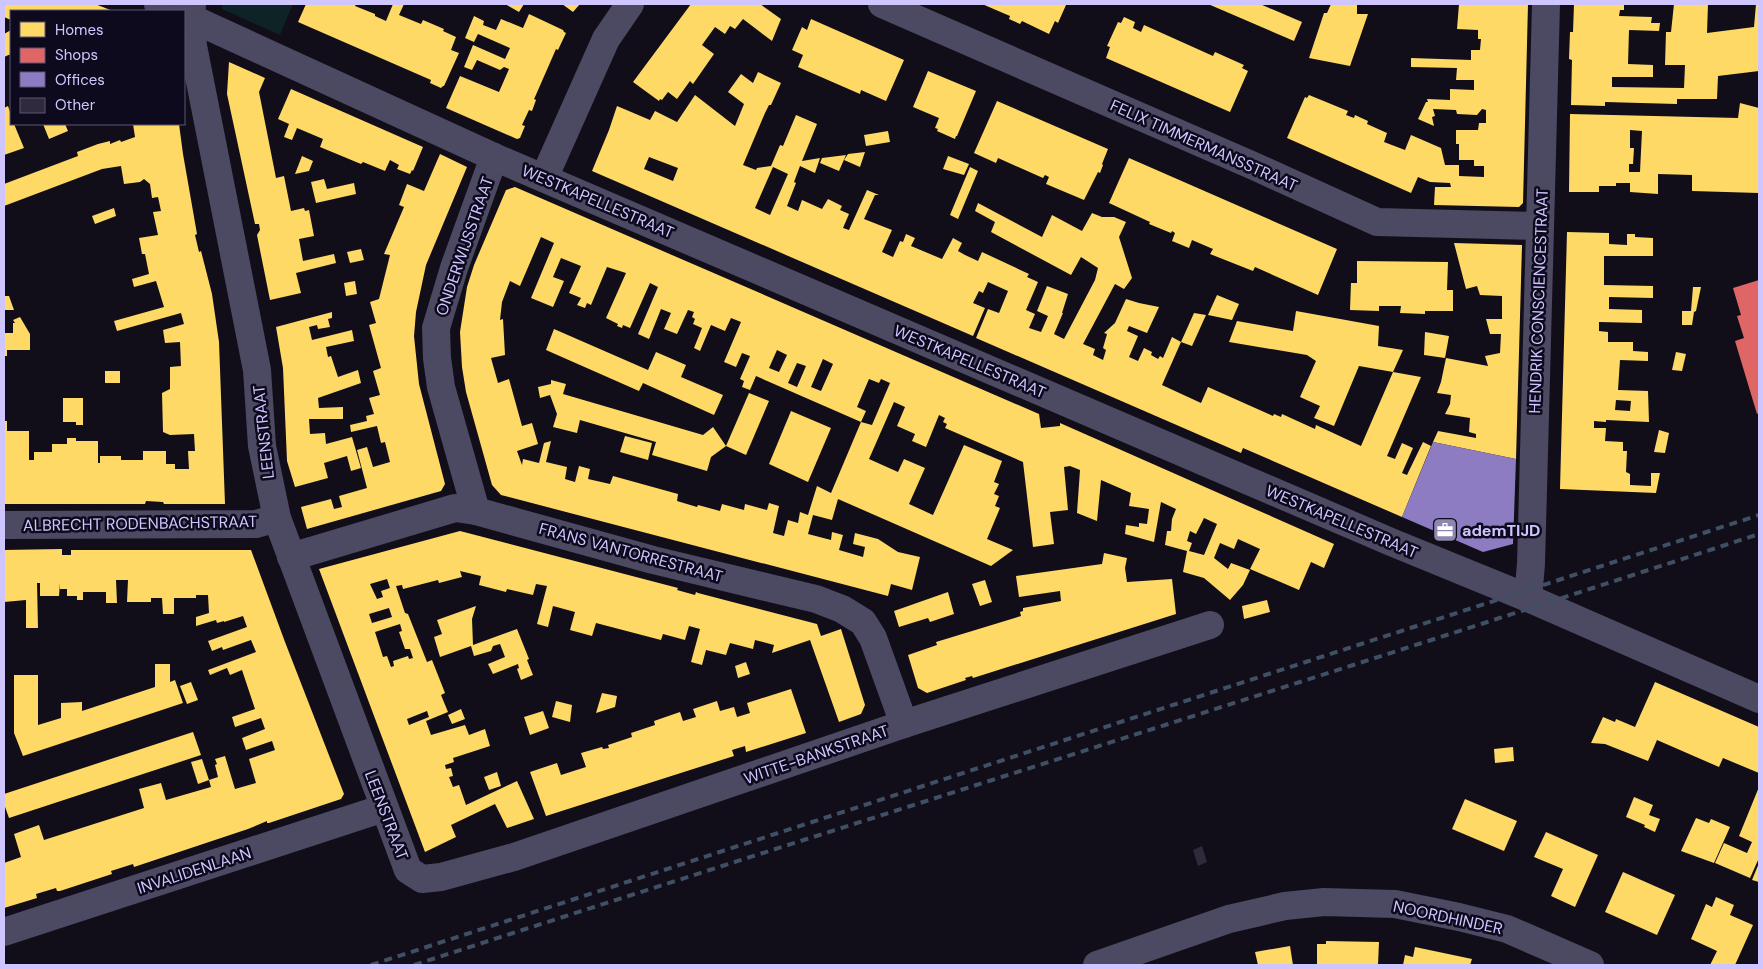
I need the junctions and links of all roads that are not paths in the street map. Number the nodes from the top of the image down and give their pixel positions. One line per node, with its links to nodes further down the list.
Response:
1 (158, 4): 5 (street, WESTKAPELLESTRAAT)
2 (630, 4): 8 (street)
3 (882, 4): 9 (street, FELIX TIMMERMANSSTRAAT)
4 (1546, 4): 9 (street, HENDRIK CONSCIENCESTRAAT)
5 (178, 10)
6 (185, 12): 7 (street, WESTKAPELLESTRAAT); 11 (street, LEENSTRAAT)
7 (494, 157): 8 (street, WESTKAPELLESTRAAT); 10 (street, ONDERWIJSSTRAAT)
8 (544, 178): 14 (street, WESTKAPELLESTRAAT)
9 (1540, 226): 14 (street, HENDRIK CONSCIENCESTRAAT)
10 (476, 511): 13 (street, FRANS VANTORRESTRAAT); 17 (street, FRANS VANTORRESTRAAT)
11 (276, 518): 12 (street, ALBRECHT RODENBACHSTRAAT); 13 (street, LEENSTRAAT)
12 (4, 525)
13 (290, 557): 18 (street, LEENSTRAAT)
14 (1528, 598): 16 (street, WESTKAPELLESTRAAT)
15 (1210, 625): 17 (street, WITTE-BANKSTRAAT)
16 (1759, 699)
17 (904, 724): 19 (street, WITTE-BANKSTRAAT)
18 (384, 808): 19 (street, LEENSTRAAT); 20 (street, INVALIDENLAAN)
19 (422, 879)
20 (4, 932)
21 (1097, 965): 22 (street, NOORDHINDER)
22 (1590, 965)

